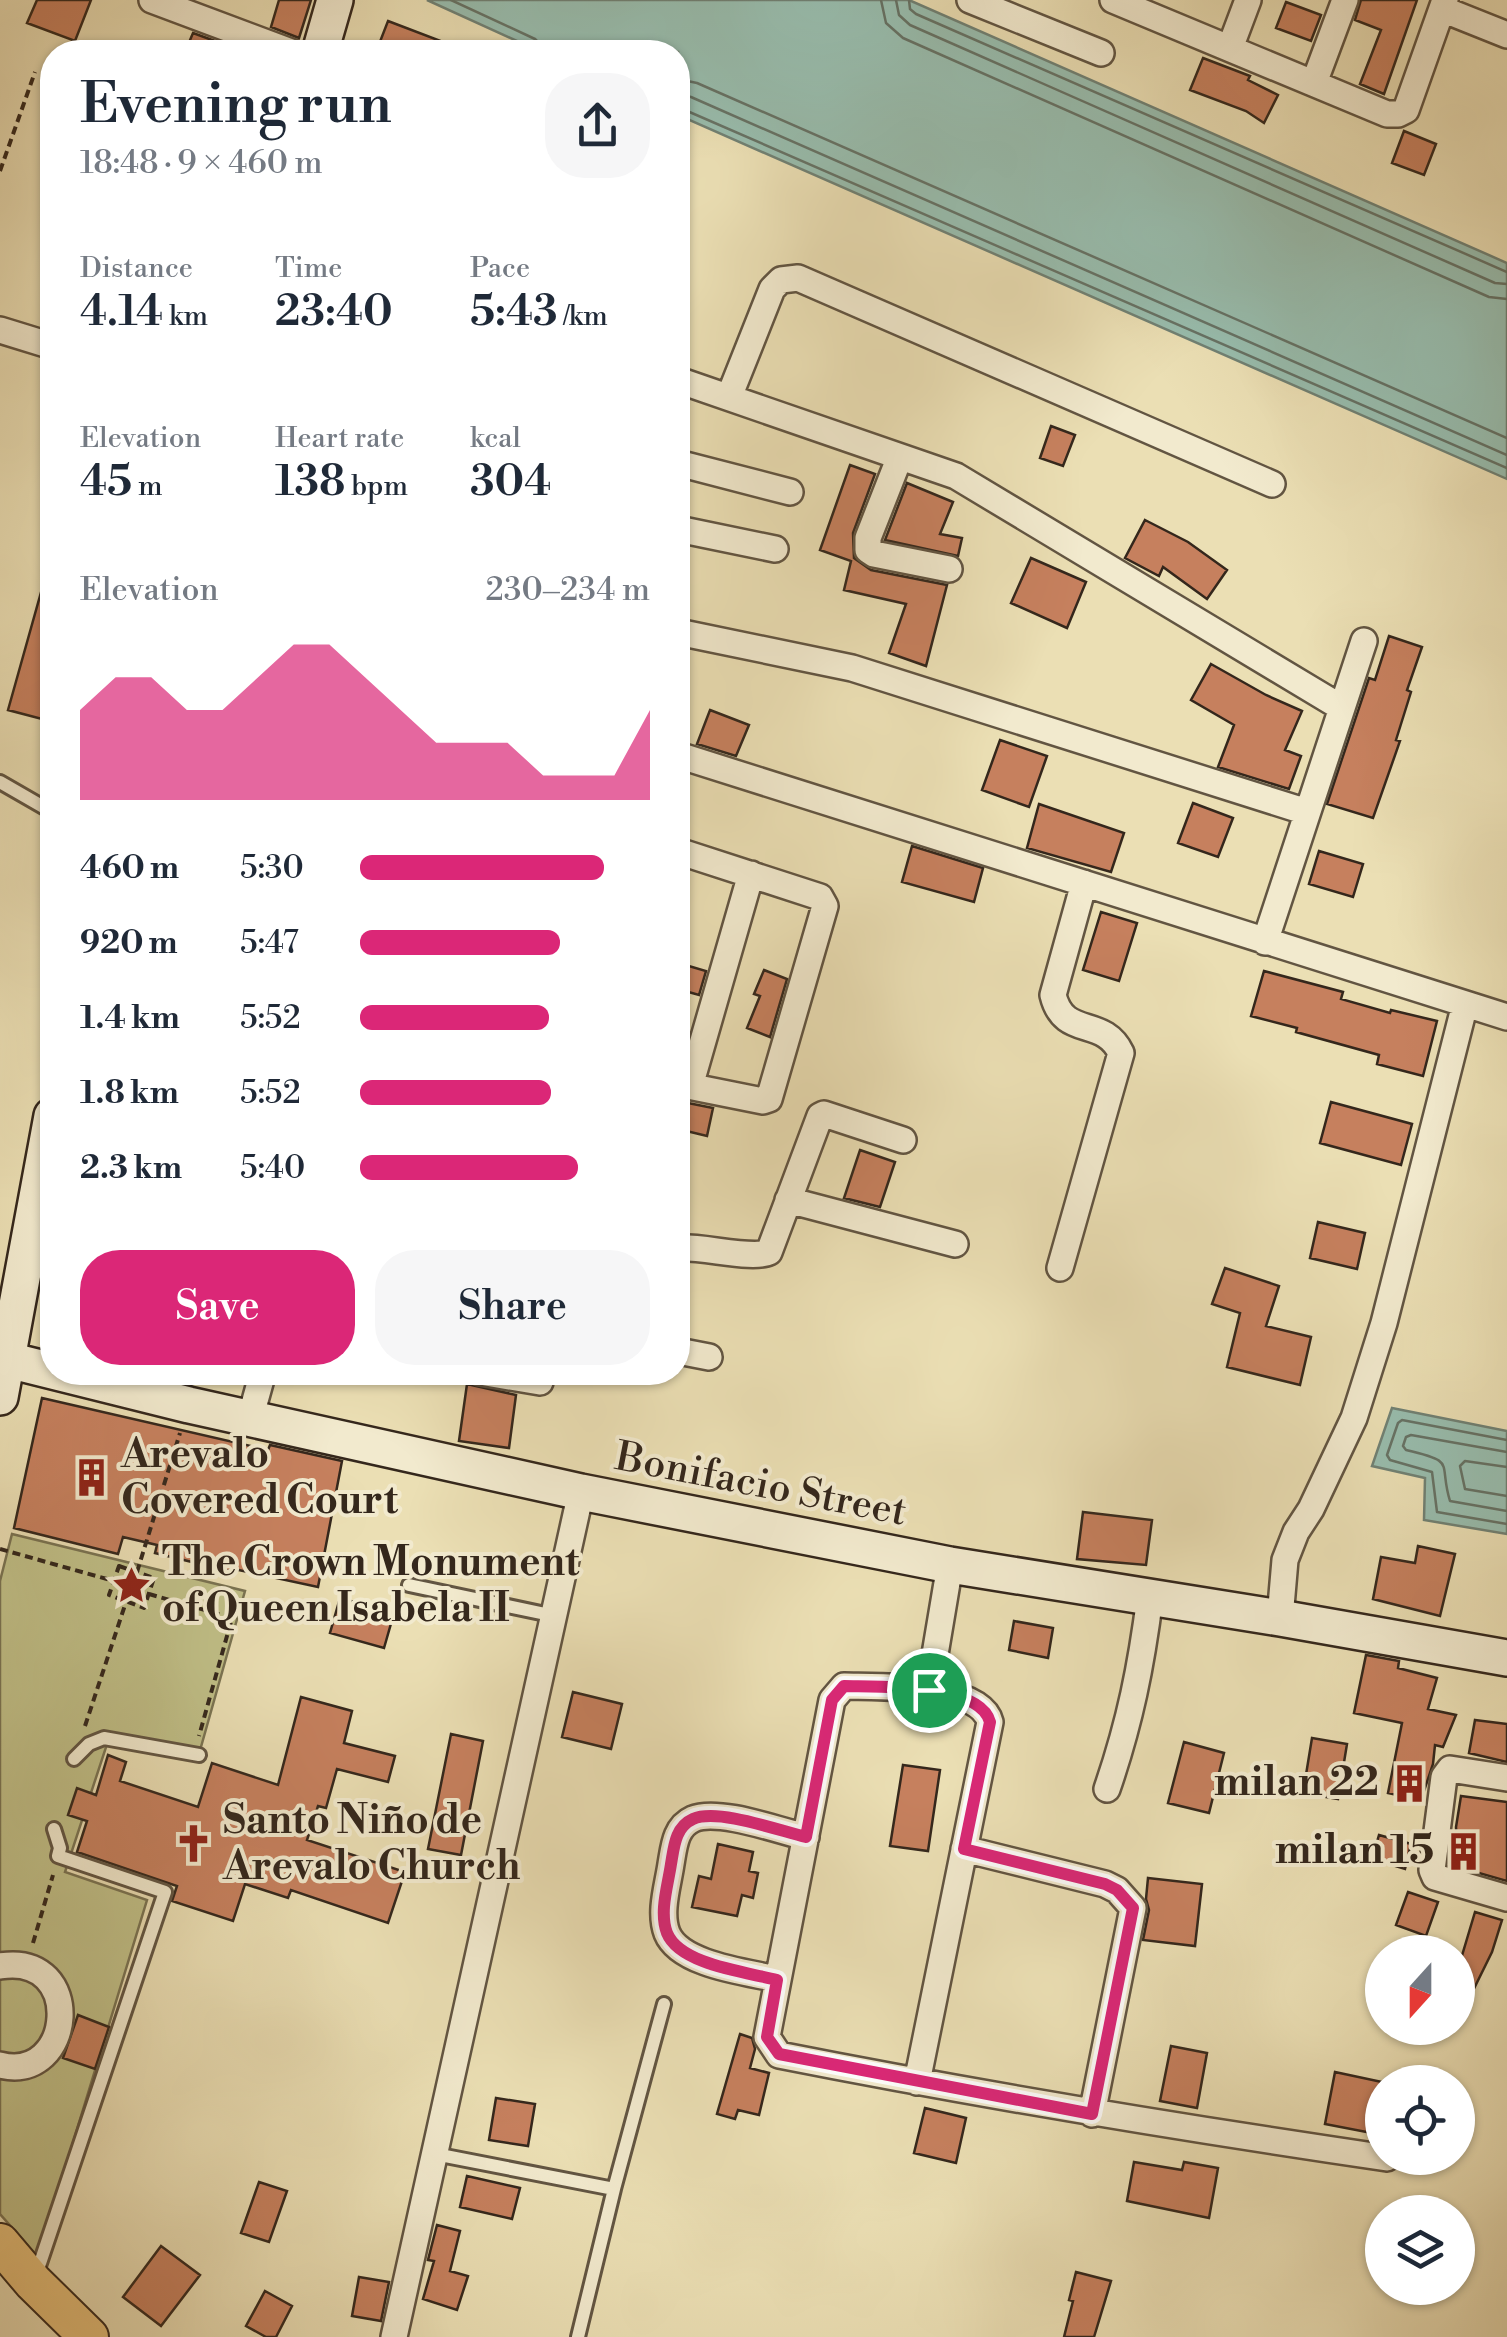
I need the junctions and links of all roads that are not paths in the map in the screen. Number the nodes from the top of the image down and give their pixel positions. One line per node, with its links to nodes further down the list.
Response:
1 (152, 0): 10 (street)
2 (335, 0): 11 (street)
3 (970, 0): 13 (street)
4 (1113, 0): 8 (street)
5 (1248, 0): 12 (street)
6 (1345, 0): 14 (street)
7 (1444, 4): 9 (street); 14 (street)
8 (1144, 6): 12 (street)
9 (1507, 35)
10 (258, 40)
11 (323, 40)
12 (1230, 48): 14 (street)
13 (1100, 52)
14 (1314, 84)
15 (0, 330): 16 (street)
16 (40, 342)
17 (690, 384): 18 (street)
18 (730, 396): 19 (street); 21 (street)
19 (898, 459): 25 (street); 28 (street)
20 (690, 466): 22 (street)
21 (1272, 484)
22 (790, 492)
23 (690, 532): 24 (street)
24 (774, 549)
25 (949, 569)
26 (690, 634): 32 (street)
27 (1364, 640): 28 (street)
28 (1342, 708): 32 (street)
29 (690, 760): 35 (street)
30 (0, 782): 31 (lane)
31 (40, 805)
32 (1308, 812): 36 (street)
33 (690, 855): 34 (street)
34 (751, 874): 39 (street); 40 (street)
35 (1084, 883): 36 (street); 46 (street)
36 (1265, 942): 37 (street)
37 (1465, 1004): 38 (street); 60 (street)
38 (1507, 1017)
39 (690, 1066)
40 (690, 1086)
41 (903, 1140): 43 (street)
42 (40, 1176): 49 (street)
43 (788, 1200): 44 (street); 45 (street)
44 (955, 1244)
45 (690, 1247)
46 (1060, 1268)
47 (690, 1353): 48 (street)
48 (709, 1357)
49 (3, 1359): 50 (street, Bonifacio Street); 53 (street)
50 (40, 1368)
51 (108, 1385): 54 (street, Bonifacio Street)
52 (259, 1385): 54 (street)
53 (0, 1398)
54 (250, 1419): 55 (street, Bonifacio Street)
55 (581, 1492): 56 (street, Bonifacio Street); 59 (street)
56 (950, 1565): 58 (street, Bonifacio Street); 62 (street)
57 (409, 1585): 59 (lane)
58 (1150, 1597): 60 (street, Bonifacio Street); 66 (street)
59 (555, 1616): 77 (street)
60 (1280, 1618): 61 (street, Bonifacio Street)
61 (1507, 1658)
62 (929, 1690): 68 (street); 69 (street)
63 (196, 1755): 64 (lane)
64 (74, 1759)
65 (1507, 1778): 70 (street)
66 (1107, 1789)
67 (54, 1829): 81 (lane)
68 (806, 1837): 72 (street); 72 (street)
69 (964, 1849): 75 (street); 76 (street)
70 (1507, 1898)
71 (0, 1966): 74 (street)
72 (777, 1980): 75 (street)
73 (664, 2004): 79 (lane)
74 (0, 2065)
75 (917, 2082): 76 (street)
76 (1092, 2114): 78 (street)
77 (435, 2154): 79 (lane); 83 (street)
78 (1365, 2155)
79 (614, 2189): 84 (lane)
80 (0, 2243): 81 (main road)
81 (33, 2282): 82 (main road)
82 (89, 2337)
83 (394, 2337)
84 (578, 2337)

